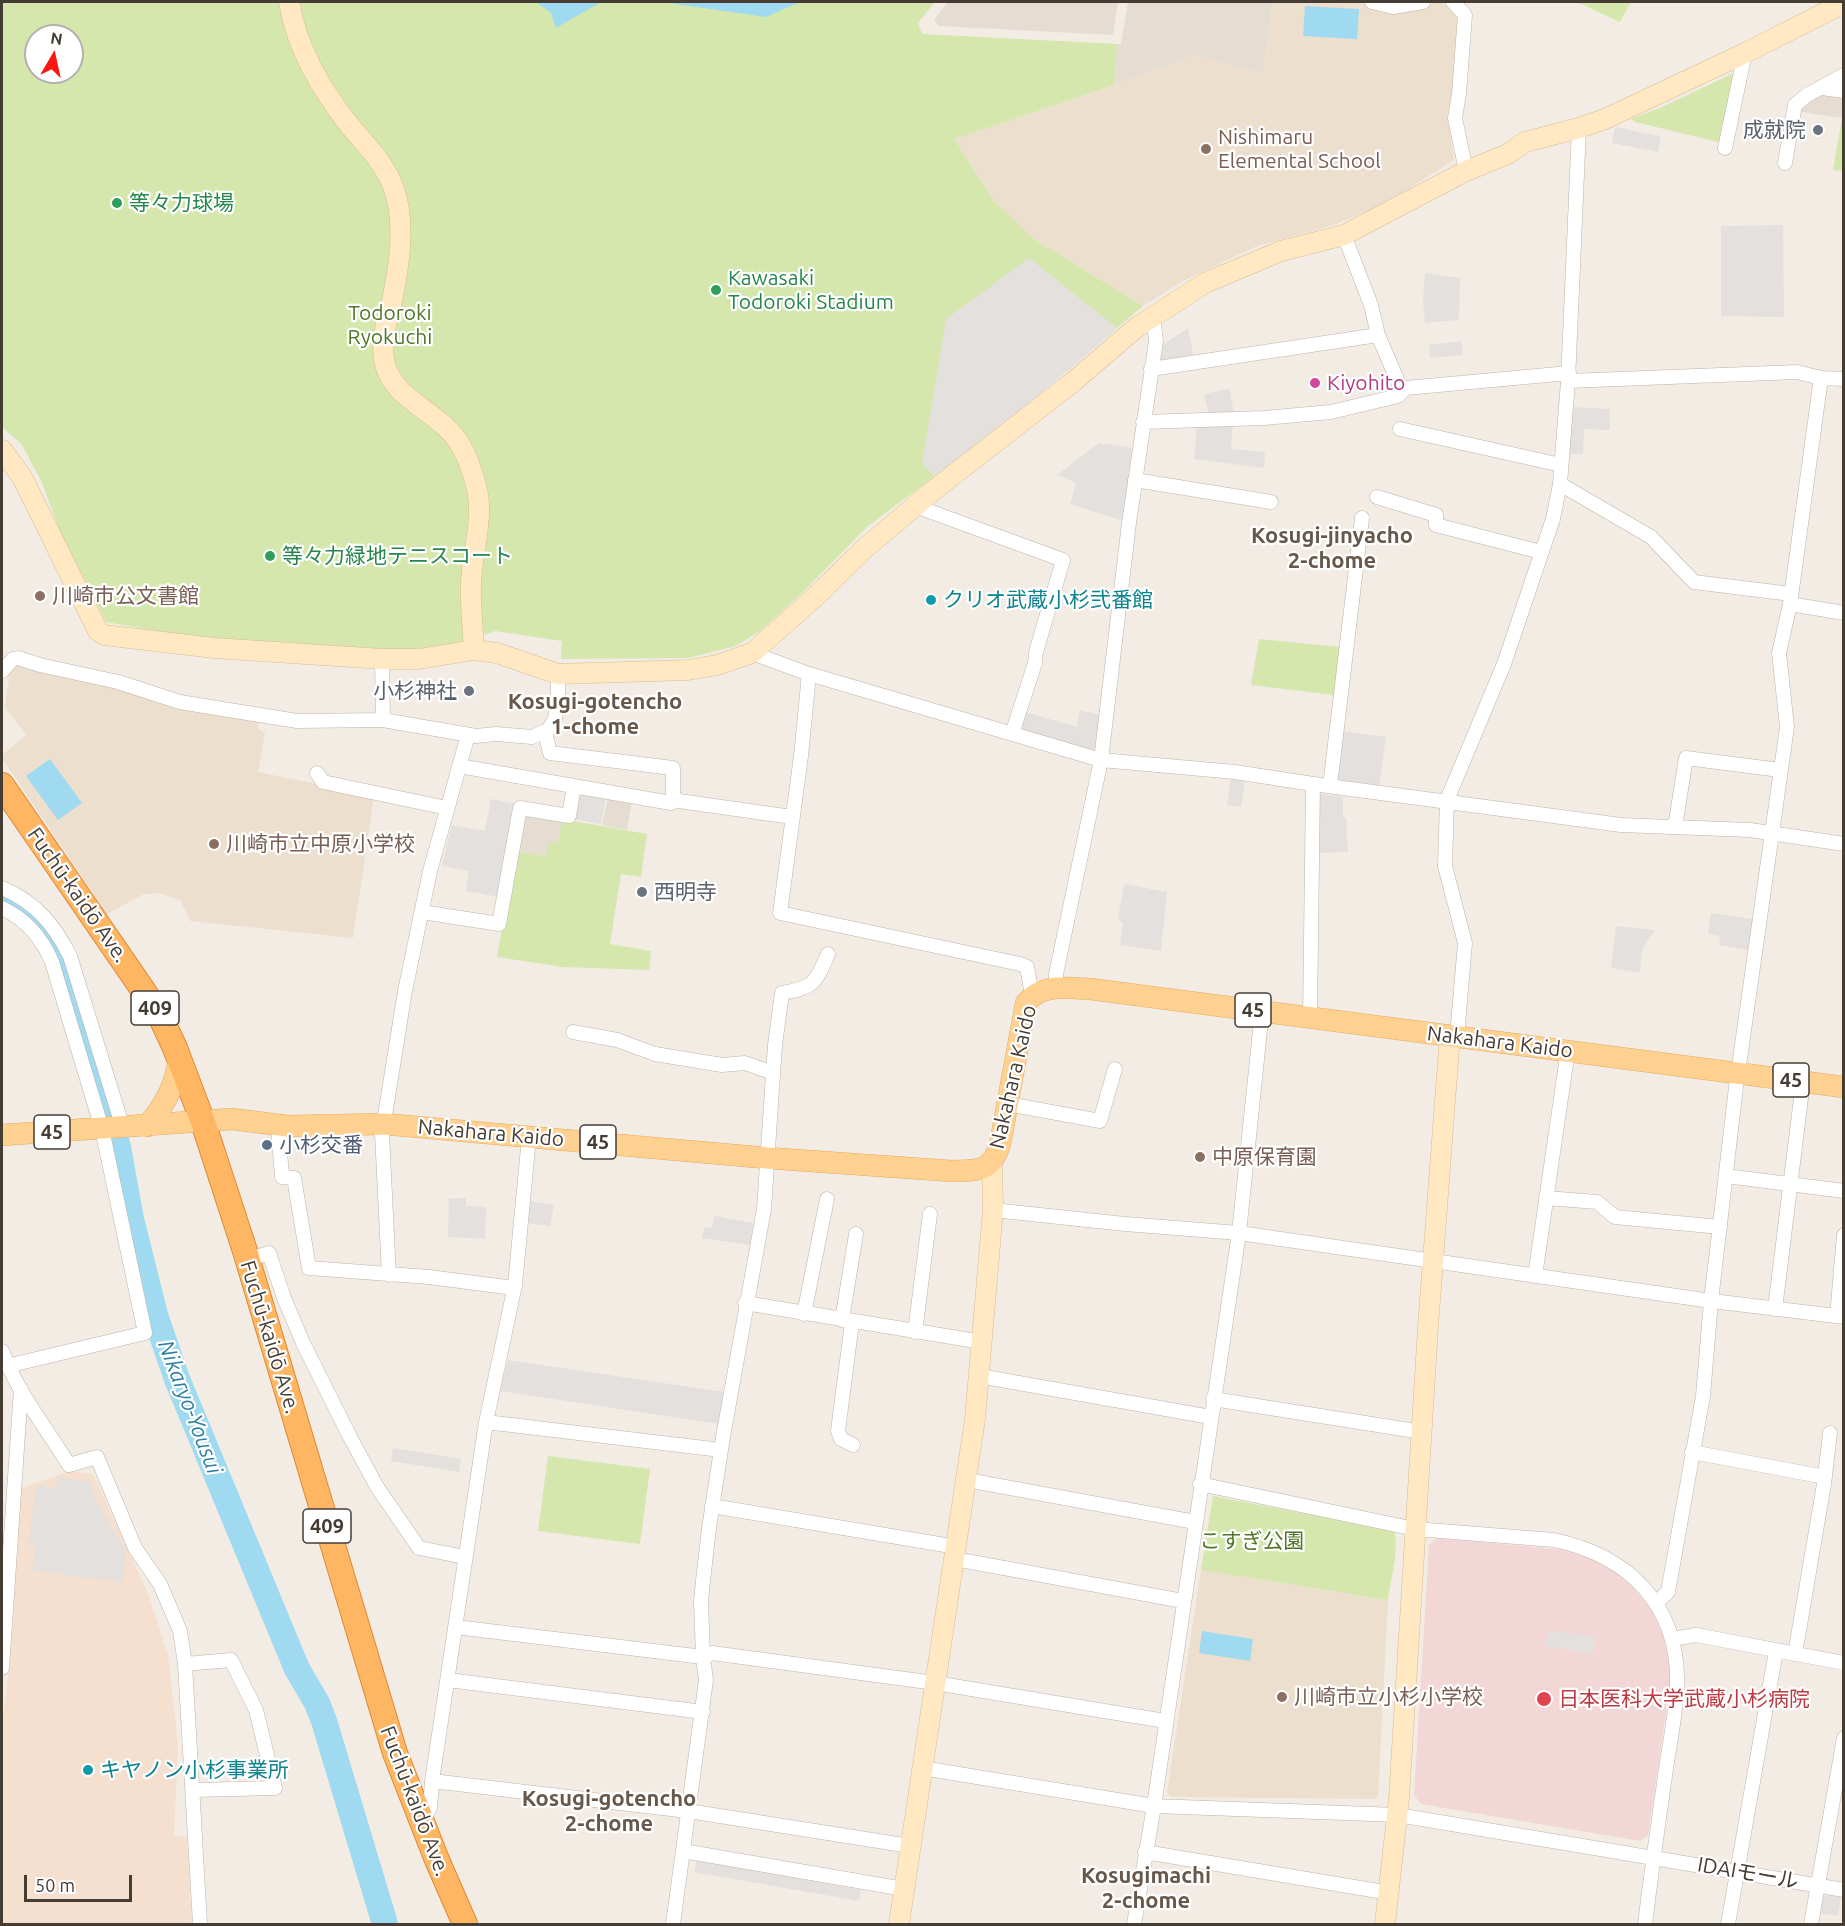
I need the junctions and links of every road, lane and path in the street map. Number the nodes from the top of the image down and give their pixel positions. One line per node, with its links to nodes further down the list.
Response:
1 (289, 2): 35 (street)
2 (1371, 2): 3 (street)
3 (1423, 2)
4 (1453, 2): 13 (street)
5 (1844, 3): 6 (street)
6 (1745, 53): 10 (street); 11 (street)
7 (1844, 75): 8 (street)
8 (1822, 88): 9 (street); 12 (street)
9 (1844, 91)
10 (1579, 128): 13 (street); 18 (street)
11 (1725, 148)
12 (1785, 163)
13 (1466, 171): 14 (street)
14 (1344, 235): 15 (street); 16 (street)
15 (1153, 317): 17 (street); 30 (street)
16 (1378, 334): 17 (street); 21 (street)
17 (1151, 369): 22 (street)
18 (1569, 377): 19 (street); 21 (street); 25 (street)
19 (1821, 378): 20 (street); 33 (street)
20 (1844, 379)
21 (1402, 391): 22 (street)
22 (1143, 422): 26 (street)
23 (1400, 429): 25 (street)
24 (2, 450): 37 (street)
25 (1561, 465): 27 (street)
26 (1135, 480): 29 (street); 45 (street)
27 (1560, 484): 32 (street); 33 (street)
28 (1377, 497): 32 (street)
29 (1271, 502)
30 (915, 506): 36 (street); 43 (street)
31 (1362, 518): 52 (street)
32 (1541, 552): 54 (street)
33 (1791, 599): 34 (street); 47 (street)
34 (1844, 613)
35 (474, 650): 37 (street); 39 (street)
36 (752, 653): 39 (street); 40 (street)
37 (382, 659): 41 (street)
38 (2, 671): 41 (street)
39 (558, 674): 42 (street)
40 (810, 674): 43 (street); 56 (street)
41 (382, 720): 44 (street)
42 (545, 732): 44 (street); 53 (street)
43 (1012, 734): 45 (street)
44 (468, 735): 46 (street)
45 (1101, 760): 49 (street); 64 (street)
46 (459, 766): 51 (street); 55 (street)
47 (1780, 770): 57 (street); 58 (street)
48 (317, 773): 55 (street)
49 (1313, 784): 52 (street); 67 (street)
50 (2, 785): 71 (highway, Fuchū-kaidō Ave. / 409)
51 (574, 786): 53 (street); 62 (street)
52 (1329, 786): 54 (street)
53 (675, 799): 56 (street)
54 (1447, 801): 57 (street); 69 (street)
55 (447, 808): 62 (street)
56 (792, 817): 65 (street)
57 (1675, 827): 58 (street)
58 (1771, 833): 59 (street); 74 (street)
59 (1843, 841)
60 (2, 888): 82 (street)
61 (2, 908): 82 (street)
62 (422, 912): 79 (street)
63 (828, 954): 73 (street)
64 (1056, 988): 65 (main road, Nakahara Kaido / 45); 66 (main road, Nakahara Kaido / 45)
65 (1032, 995): 77 (main road, Nakahara Kaido)
66 (1262, 1011): 67 (main road, Nakahara Kaido / 45); 95 (street)
67 (1310, 1017): 69 (main road, Nakahara Kaido / 45)
68 (573, 1032): 73 (street)
69 (1454, 1036): 70 (main road, Nakahara Kaido / 45); 99 (street)
70 (1568, 1050): 74 (main road, Nakahara Kaido / 45); 90 (street)
71 (179, 1057): 78 (highway, Fuchū-kaidō Ave. / 409); 81 (main road)
72 (1115, 1068): 77 (street)
73 (773, 1073): 85 (street)
74 (1738, 1074): 75 (main road, Nakahara Kaido / 45); 87 (street)
75 (1803, 1082): 76 (main road, Nakahara Kaido / 45); 88 (street)
76 (1844, 1088)
77 (1008, 1104): 86 (main road, Nakahara Kaido)
78 (203, 1122): 80 (main road, Nakahara Kaido / 45); 81 (main road, Nakahara Kaido / 45); 98 (highway, Fuchū-kaidō Ave. / 409)
79 (384, 1124): 80 (main road, Nakahara Kaido / 45); 84 (main road, Nakahara Kaido / 45); 100 (street)
80 (278, 1125): 100 (street)
81 (147, 1126): 82 (main road, Nakahara Kaido / 45)
82 (112, 1129): 83 (main road, Nakahara Kaido / 45); 112 (street)
83 (2, 1135)
84 (529, 1137): 85 (main road, Nakahara Kaido / 45); 102 (street)
85 (767, 1158): 86 (main road, Nakahara Kaido / 45); 104 (street)
86 (992, 1163): 92 (street)
87 (1726, 1176): 88 (street); 94 (street)
88 (1790, 1184): 89 (street); 105 (street)
89 (1844, 1191)
90 (1546, 1198): 94 (street); 101 (street)
91 (827, 1199): 106 (street)
92 (993, 1210): 95 (street); 110 (street)
93 (930, 1214): 109 (street)
94 (1720, 1227): 103 (street)
95 (1239, 1233): 99 (street); 115 (street)
96 (856, 1234): 108 (street)
97 (1844, 1235): 107 (street)
98 (247, 1260): 130 (street); 152 (highway, Fuchū-kaidō Ave. / 409)
99 (1434, 1262): 101 (street); 118 (street)
100 (389, 1275): 102 (street)
101 (1535, 1276): 103 (street)
102 (514, 1288): 117 (street)
103 (1711, 1301): 105 (street); 122 (street)
104 (745, 1304): 106 (street); 121 (street)
105 (1775, 1309): 107 (street)
106 (804, 1314): 108 (street)
107 (1840, 1317)
108 (847, 1321): 109 (street); 120 (street)
109 (915, 1332): 110 (street)
110 (982, 1342): 113 (street)
111 (2, 1351): 112 (street)
112 (8, 1366): 114 (street)
113 (979, 1376): 116 (street); 124 (street)
114 (21, 1389): 139 (street); 140 (street)
115 (1213, 1399): 116 (street); 118 (street)
116 (1211, 1417): 125 (street)
117 (486, 1422): 121 (street); 130 (street)
118 (1422, 1432): 128 (street)
119 (1830, 1433): 123 (street)
120 (853, 1445)
121 (721, 1450): 126 (street)
122 (1692, 1452): 123 (street); 132 (street)
123 (1825, 1477): 136 (street)
124 (967, 1480): 127 (street); 129 (street)
125 (1200, 1484): 127 (street); 128 (street)
126 (712, 1506): 129 (street); 137 (street)
127 (1195, 1522): 131 (street)
128 (1415, 1529): 132 (street); 151 (street)
129 (956, 1553): 131 (street); 142 (street)
130 (465, 1557): 133 (street)
131 (1183, 1601): 144 (street)
132 (1656, 1603): 134 (street)
133 (456, 1627): 137 (street); 141 (street)
134 (1672, 1640): 135 (street); 156 (street)
135 (1776, 1651): 136 (street); 157 (street)
136 (1795, 1654): 138 (street)
137 (703, 1656): 142 (street); 143 (street)
138 (1844, 1663)
139 (185, 1664): 148 (street); 148 (street)
140 (2, 1668)
141 (448, 1680): 143 (street); 147 (street)
142 (935, 1683): 144 (street); 146 (street)
143 (703, 1712): 150 (street)
144 (1165, 1721): 149 (street)
145 (1844, 1738): 158 (street)
146 (922, 1768): 149 (street, IDAIモール); 153 (street)
147 (432, 1781): 150 (street); 152 (street)
148 (193, 1790): 162 (street)
149 (1154, 1806): 151 (street, IDAIモール); 155 (street)
150 (688, 1811): 153 (street); 154 (street)
151 (1398, 1815): 156 (street, IDAIモール); 161 (street)
152 (421, 1819): 163 (highway, Fuchū-kaidō Ave. / 409)
153 (910, 1846): 159 (street)
154 (683, 1851): 159 (street); 164 (street)
155 (1145, 1852): 161 (street); 166 (street)
156 (1653, 1857): 157 (street, IDAIモール); 168 (street)
157 (1738, 1871): 158 (street, IDAIモール); 169 (street)
158 (1818, 1885): 160 (street, IDAIモール); 170 (street)
159 (904, 1889): 165 (street)
160 (1844, 1890)
161 (1390, 1893): 167 (street)
162 (200, 1924)
163 (465, 1924)
164 (673, 1924)
165 (899, 1924)
166 (1134, 1924)
167 (1385, 1924)
168 (1645, 1924)
169 (1728, 1924)
170 (1811, 1924)

